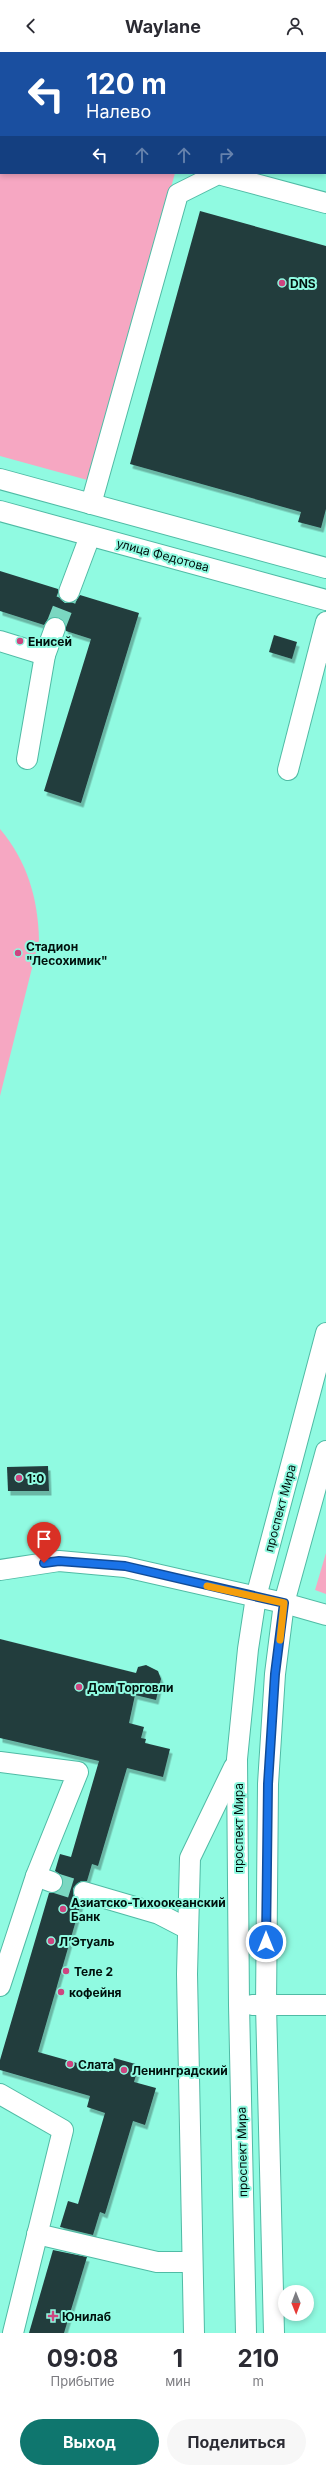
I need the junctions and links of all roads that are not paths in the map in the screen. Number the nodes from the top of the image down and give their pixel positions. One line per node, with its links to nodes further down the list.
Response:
1 (218, 174): 2 (street); 4 (street)
2 (326, 203)
3 (0, 479): 4 (street)
4 (91, 504): 7 (street)
5 (0, 511): 6 (street, улица Федотова)
6 (90, 536): 8 (street); 9 (street, улица Федотова)
7 (326, 568)
8 (69, 592)
9 (326, 600)
10 (326, 622): 15 (street)
11 (55, 628): 13 (street)
12 (0, 641): 13 (street)
13 (45, 655): 14 (street)
14 (27, 759)
15 (288, 770)
16 (326, 1333): 19 (street, проспект Мира)
17 (326, 1451): 20 (street)
18 (0, 1570): 19 (street)
19 (256, 1597): 20 (street); 22 (street, проспект Мира)
20 (284, 1603): 21 (street); 28 (street)
21 (326, 1615)
22 (237, 1759): 25 (street); 27 (street, проспект Мира)
23 (0, 1762): 26 (street)
24 (84, 1892): 25 (street)
25 (188, 1929): 32 (street)
26 (0, 1986)
27 (239, 2005): 28 (street); 35 (street, проспект Мира)
28 (266, 2005): 29 (street); 36 (street)
29 (326, 2005)
30 (0, 2094): 31 (street)
31 (37, 2234): 32 (street); 33 (street)
32 (192, 2262): 34 (street)
33 (14, 2333)
34 (194, 2333)
35 (246, 2333)
36 (274, 2333)

